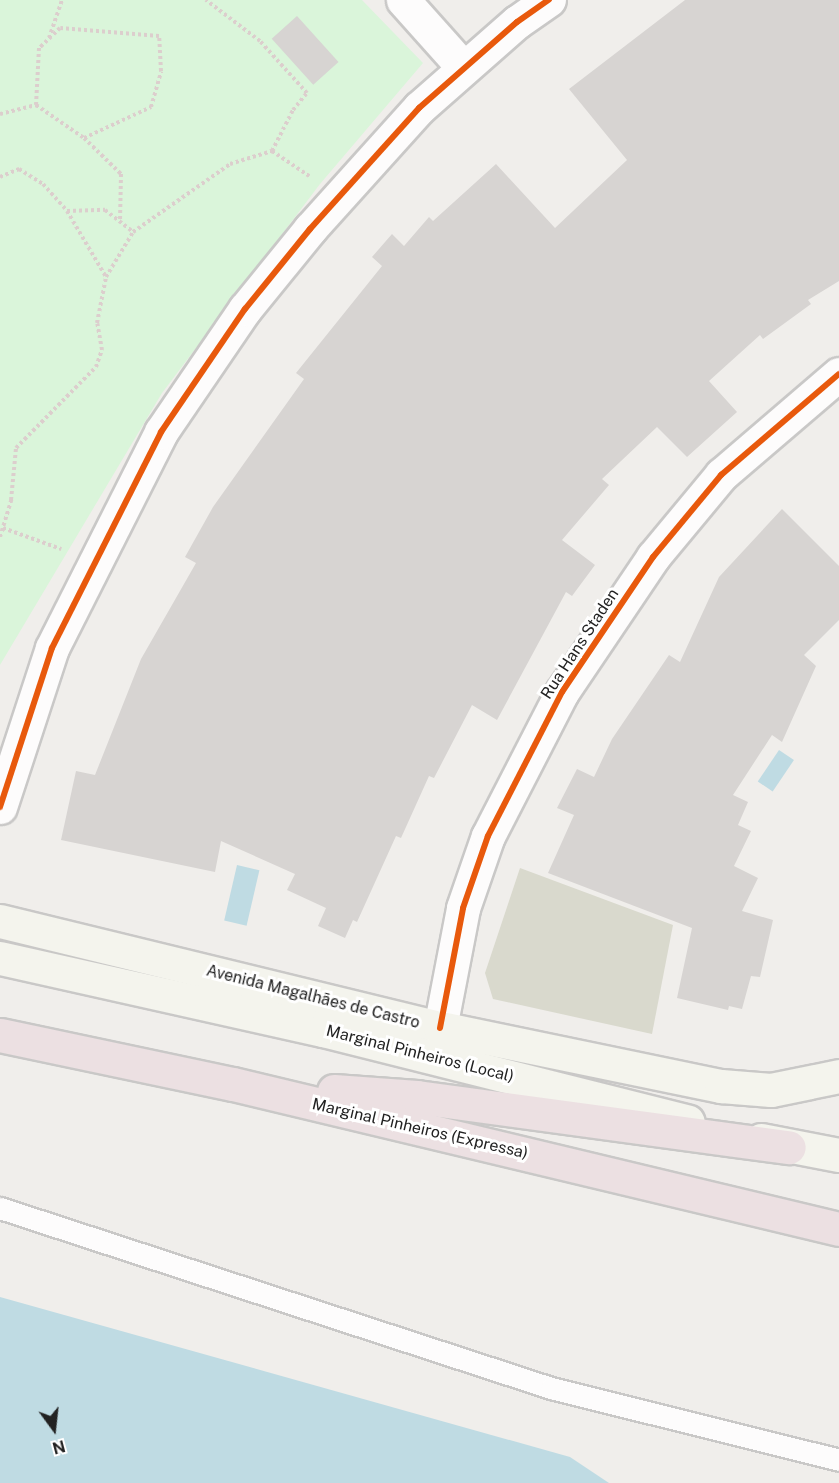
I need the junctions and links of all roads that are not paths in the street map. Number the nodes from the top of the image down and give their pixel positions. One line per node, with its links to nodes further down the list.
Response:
1 (403, 0): 3 (street)
2 (549, 0): 3 (street)
3 (464, 68): 5 (street)
4 (839, 374): 8 (street, Rua Hans Staden)
5 (0, 807)
6 (0, 921): 8 (main road, Avenida Magalhães de Castro)
7 (0, 958): 12 (main road, Marginal Pinheiros (Local))
8 (440, 1028): 10 (main road, Avenida Magalhães de Castro)
9 (0, 1035): 11 (highway, Marginal Pinheiros (Expressa))
10 (839, 1076)
11 (233, 1084): 12 (highway); 15 (highway, Marginal Pinheiros (Expressa))
12 (789, 1147): 13 (main road, Marginal Pinheiros (Local))
13 (839, 1155)
14 (0, 1208): 16 (lane)
15 (839, 1229)
16 (839, 1460)

